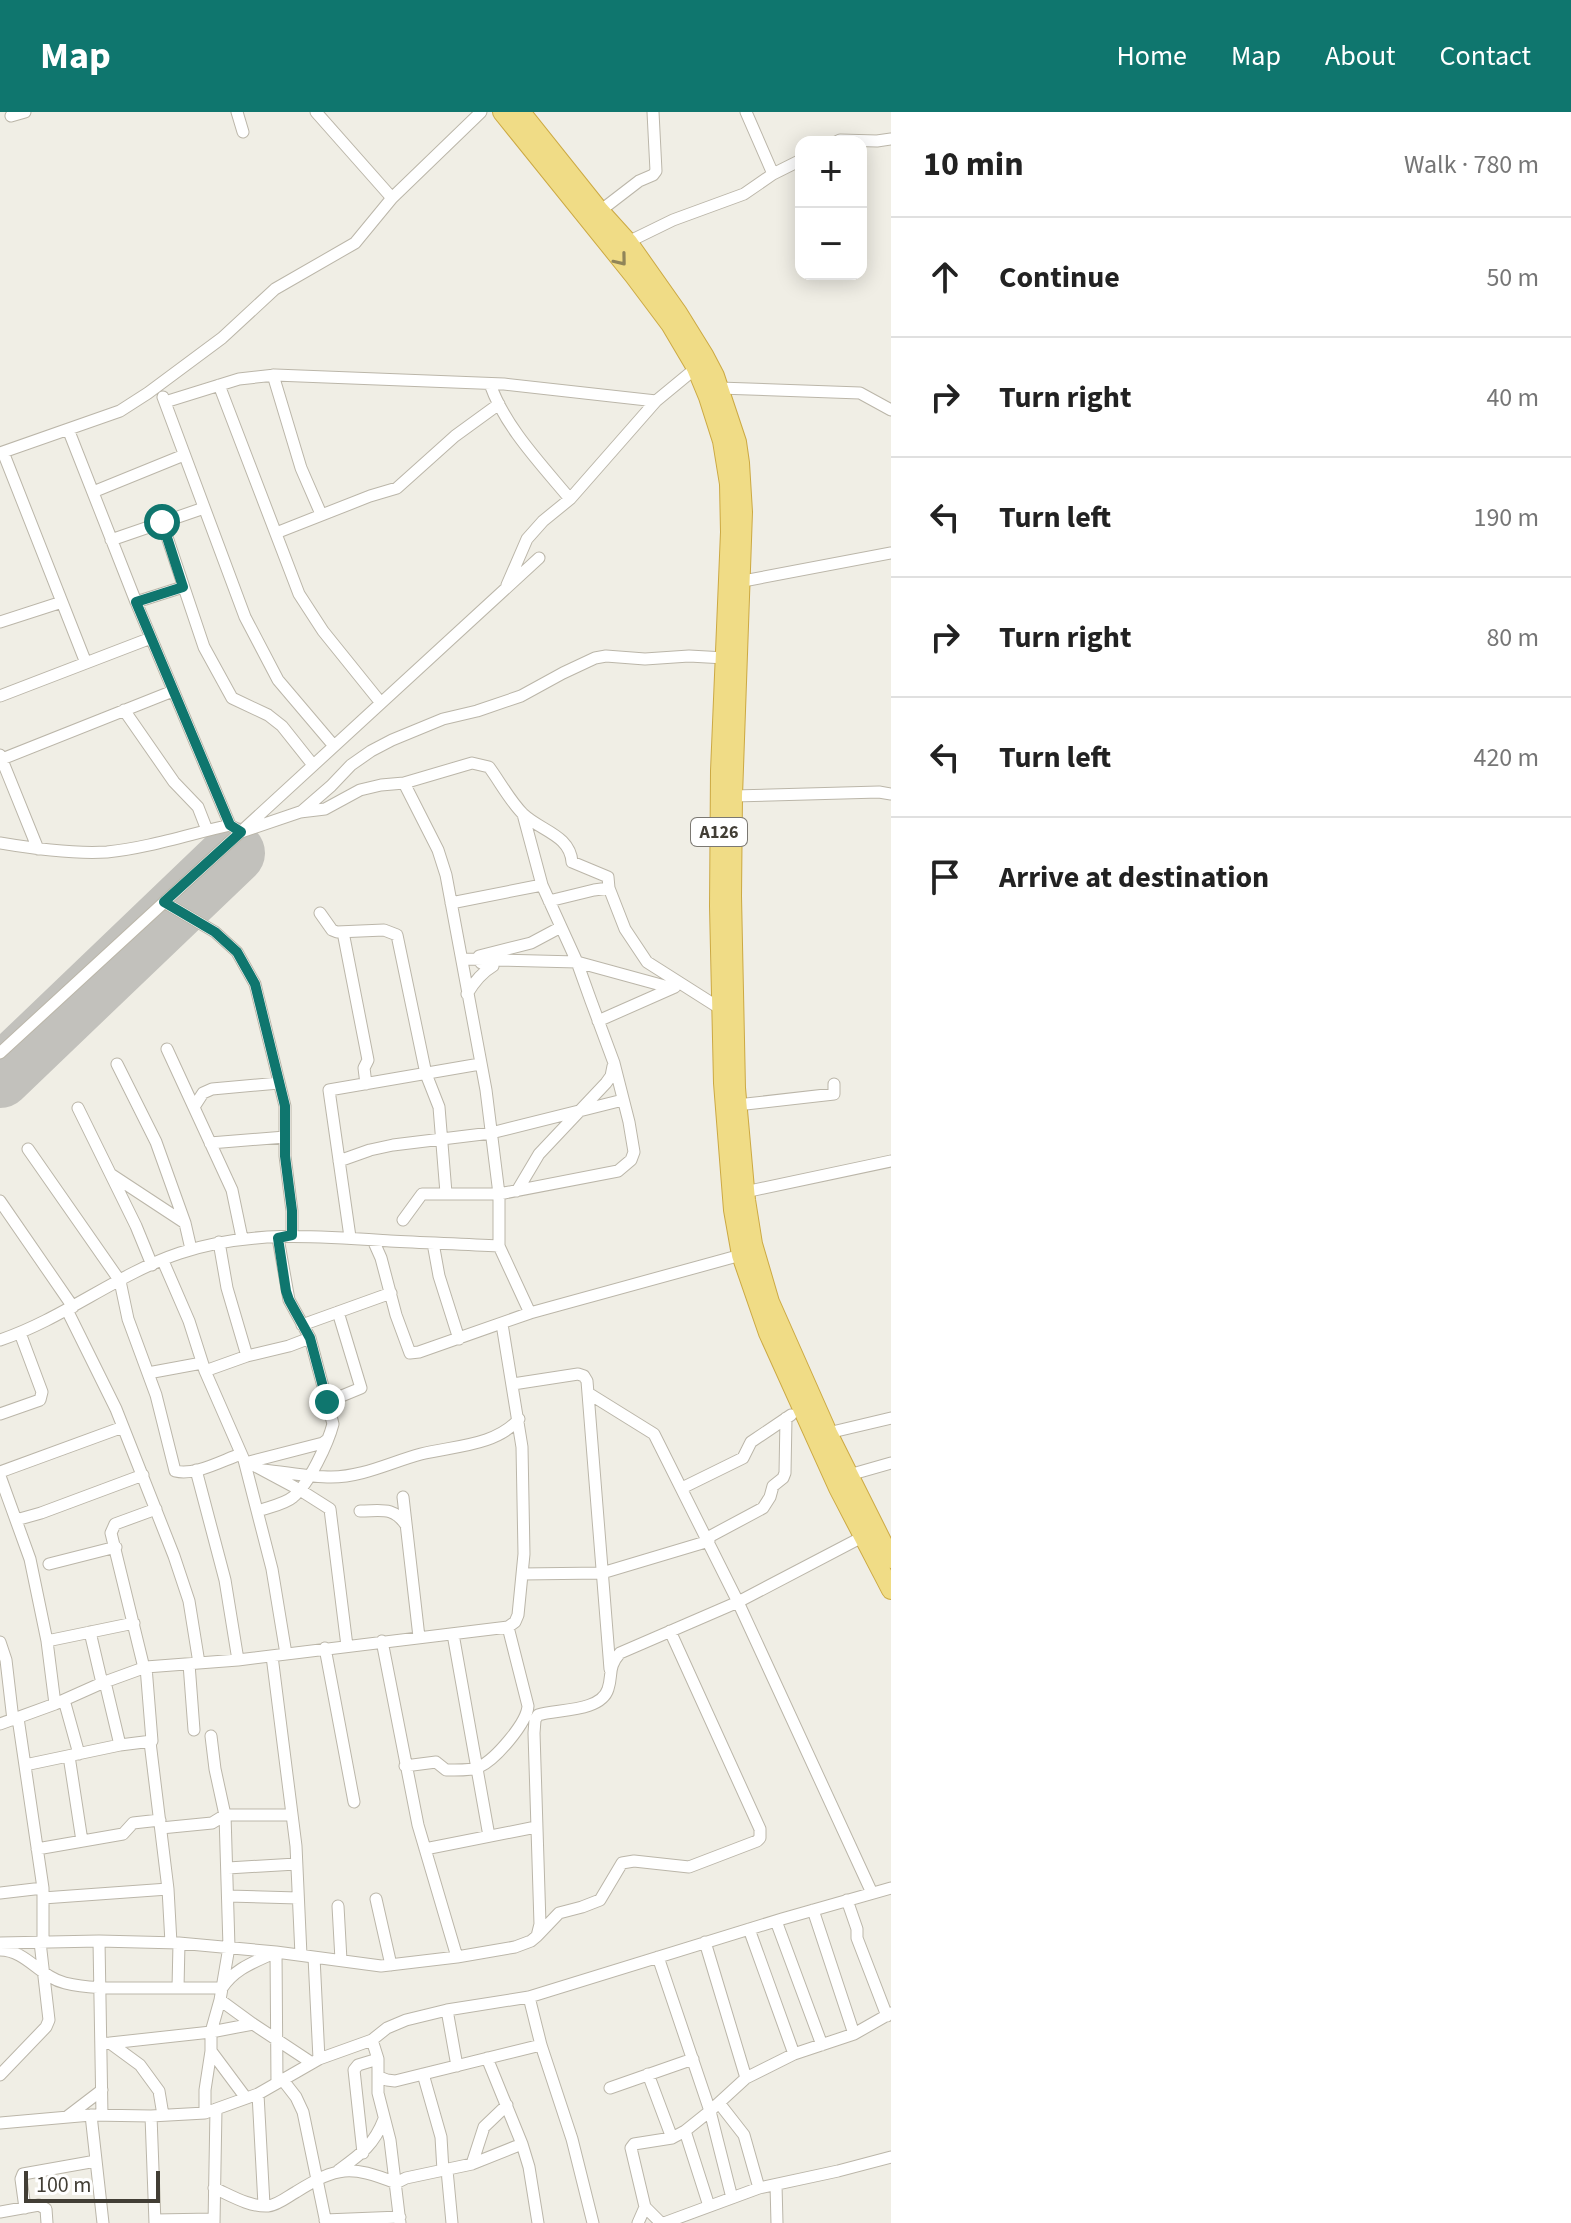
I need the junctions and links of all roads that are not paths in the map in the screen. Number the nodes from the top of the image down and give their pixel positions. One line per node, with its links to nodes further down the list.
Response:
1 (25, 112): 9 (street)
2 (237, 112): 10 (street)
3 (316, 112): 15 (street)
4 (481, 112): 15 (street)
5 (502, 112): 18 (highway, A126, one-way to 18)
6 (521, 112): 16 (highway, A126)
7 (653, 112): 16 (street)
8 (746, 112): 14 (street)
9 (11, 116)
10 (243, 132)
11 (891, 139): 12 (street)
12 (867, 141)
13 (795, 163): 14 (street)
14 (773, 174): 17 (street)
15 (392, 198): 21 (street)
16 (600, 211): 17 (highway, A126)
17 (628, 242): 23 (highway, A126)
18 (696, 368): 24 (street); 40 (highway, A126)
19 (273, 375): 20 (street); 22 (street); 34 (street)
20 (490, 384): 24 (street); 26 (street)
21 (159, 385): 25 (street); 28 (street)
22 (219, 385): 25 (street); 36 (street)
23 (719, 388): 27 (street); 40 (highway, A126)
24 (656, 401): 32 (street)
25 (165, 402): 30 (street)
26 (499, 404): 32 (street); 34 (street)
27 (891, 410)
28 (68, 429): 29 (street); 31 (street)
29 (2, 453): 43 (street)
30 (184, 455): 31 (street); 33 (street)
31 (93, 492): 37 (street)
32 (570, 499): 42 (street)
33 (204, 508): 35 (street); 53 (street)
34 (321, 514): 36 (street)
35 (162, 522): 37 (street); 41 (street)
36 (276, 533): 51 (street)
37 (111, 540): 44 (street)
38 (891, 553): 40 (street)
39 (539, 558): 42 (street)
40 (735, 582): 47 (highway, A126); 58 (highway, A126)
41 (183, 587): 44 (street); 55 (street)
42 (504, 590): 51 (street)
43 (62, 602): 45 (street); 48 (street)
44 (136, 602): 46 (street)
45 (0, 622)
46 (151, 638): 48 (street); 49 (street)
47 (725, 658): 59 (street); 77 (highway, A126)
48 (86, 663): 50 (street)
49 (173, 691): 52 (street); 61 (street)
50 (0, 696)
51 (381, 703): 53 (street)
52 (124, 710): 54 (street); 62 (street)
53 (334, 746): 55 (street)
54 (1, 757): 64 (street)
55 (313, 765): 61 (street)
56 (404, 783): 59 (street); 60 (street); 69 (street)
57 (891, 794): 58 (street)
58 (733, 796): 89 (highway, A126)
59 (300, 812): 61 (street)
60 (523, 814): 65 (street); 66 (street)
61 (236, 828): 62 (street); 68 (street)
62 (207, 830): 64 (street)
63 (0, 843): 64 (street)
64 (38, 849)
65 (542, 885): 67 (street); 69 (street)
66 (609, 888): 67 (street); 75 (street)
67 (549, 901): 71 (street)
68 (164, 902): 80 (street); 85 (street)
69 (451, 903): 73 (street)
70 (320, 913): 72 (street)
71 (561, 927): 73 (street); 74 (street)
72 (343, 932): 84 (street); 86 (street)
73 (463, 960): 74 (street); 76 (street); 76 (street)
74 (577, 962): 75 (street); 78 (street)
75 (677, 986): 77 (street); 78 (street)
76 (467, 994): 83 (street)
77 (721, 1009): 117 (highway, A126)
78 (598, 1021): 81 (street)
79 (167, 1049): 90 (street)
80 (0, 1053)
81 (614, 1063): 88 (street); 92 (street)
82 (117, 1064): 107 (street)
83 (480, 1064): 84 (street); 93 (street)
84 (426, 1074): 86 (street); 95 (street)
85 (279, 1083): 90 (street); 94 (street)
86 (366, 1084): 98 (street)
87 (834, 1084): 89 (street)
88 (623, 1100): 92 (street); 101 (street)
89 (737, 1105): 102 (highway, A126)
90 (194, 1107): 96 (street)
91 (78, 1108): 100 (street)
92 (578, 1111): 93 (street); 101 (street)
93 (491, 1133): 95 (street); 104 (street)
94 (285, 1137): 96 (street); 108 (street)
95 (442, 1140): 98 (street); 103 (street)
96 (210, 1143): 110 (street)
97 (28, 1149): 119 (street)
98 (339, 1161): 109 (street)
99 (891, 1161): 102 (street)
100 (112, 1175): 107 (street); 118 (street)
101 (517, 1191): 104 (street)
102 (745, 1192): 141 (highway, A126)
103 (446, 1193): 104 (street); 106 (street)
104 (499, 1194): 115 (street)
105 (0, 1201): 121 (street)
106 (403, 1220)
107 (185, 1223): 116 (street)
108 (292, 1235): 109 (street); 111 (street)
109 (350, 1237): 112 (street)
110 (242, 1238): 111 (street); 113 (street)
111 (278, 1238): 125 (street)
112 (373, 1240): 114 (street); 120 (street)
113 (219, 1242): 116 (street); 130 (street)
114 (433, 1243): 115 (street); 128 (street)
115 (499, 1246): 123 (street)
116 (191, 1249): 118 (street)
117 (741, 1255): 123 (street); 136 (highway, A126)
118 (157, 1263): 119 (street); 131 (street)
119 (120, 1281): 121 (street); 132 (street)
120 (391, 1293): 122 (street); 128 (street)
121 (70, 1308): 126 (street); 140 (street)
122 (338, 1312): 125 (street); 135 (street)
123 (530, 1313): 124 (street)
124 (502, 1324): 128 (street); 133 (street)
125 (302, 1325): 127 (street)
126 (20, 1333): 129 (street); 137 (street)
127 (310, 1338): 130 (street); 135 (street)
128 (459, 1339)
129 (0, 1340)
130 (247, 1356): 131 (street)
131 (203, 1367): 132 (street); 143 (street)
132 (148, 1373): 145 (street)
133 (513, 1384): 134 (street); 139 (street)
134 (588, 1393): 151 (street); 164 (street)
135 (327, 1402): 142 (street)
136 (794, 1413): 151 (street); 159 (highway, A126); 160 (street)
137 (0, 1414)
138 (891, 1418): 141 (street)
139 (519, 1419): 149 (street); 165 (street)
140 (123, 1427): 147 (street); 148 (street)
141 (828, 1433): 150 (highway, A126)
142 (327, 1440): 143 (street); 149 (street)
143 (245, 1459): 145 (street); 146 (street); 155 (street)
144 (891, 1463): 150 (street)
145 (196, 1470): 181 (street)
146 (263, 1470): 149 (street); 152 (street)
147 (0, 1474): 157 (street)
148 (143, 1475): 154 (street); 157 (street)
149 (310, 1475): 152 (street)
150 (849, 1475): 159 (highway, A126)
151 (682, 1488): 160 (street)
152 (300, 1490): 155 (street); 177 (street)
153 (403, 1497): 158 (street)
154 (156, 1509): 161 (street); 182 (street)
155 (258, 1511): 179 (street)
156 (360, 1511): 158 (street)
157 (16, 1520): 174 (street)
158 (407, 1526): 173 (street)
159 (870, 1534): 162 (highway, A126); 166 (highway, A126); 167 (street)
160 (708, 1539): 164 (street); 167 (street)
161 (116, 1547): 163 (street); 168 (street)
162 (891, 1559)
163 (49, 1564)
164 (602, 1573): 165 (street); 184 (street)
165 (522, 1574): 169 (street)
166 (891, 1590)
167 (738, 1602): 170 (street); 212 (street)
168 (134, 1623): 171 (street); 183 (street)
169 (508, 1627): 172 (street); 196 (street)
170 (670, 1631): 184 (street); 221 (street)
171 (90, 1632): 174 (street); 185 (street)
172 (453, 1634): 173 (street); 196 (street)
173 (419, 1637): 175 (street)
174 (47, 1641): 186 (street)
175 (382, 1641): 177 (street); 195 (street)
176 (0, 1642): 187 (street)
177 (347, 1646): 178 (street)
178 (325, 1648): 179 (street); 197 (street)
179 (286, 1654): 180 (street)
180 (272, 1656): 181 (street); 199 (street)
181 (238, 1660): 182 (street)
182 (194, 1663): 183 (street); 189 (street)
183 (145, 1668): 185 (street); 191 (street)
184 (610, 1670): 201 (street)
185 (104, 1682): 186 (street); 192 (street)
186 (59, 1702): 187 (street); 193 (street)
187 (15, 1719): 188 (street); 194 (street)
188 (0, 1724)
189 (194, 1730)
190 (211, 1736): 198 (street)
191 (150, 1742): 192 (street); 200 (street)
192 (120, 1745): 193 (street)
193 (74, 1755): 194 (street); 203 (street)
194 (25, 1765): 204 (street)
195 (405, 1766): 196 (street); 205 (street)
196 (477, 1769): 202 (street)
197 (354, 1802)
198 (225, 1815): 199 (street); 200 (street); 207 (street)
199 (292, 1815): 206 (street)
200 (160, 1824): 203 (street); 209 (street)
201 (536, 1827): 202 (street); 221 (street)
202 (489, 1836): 205 (street)
203 (82, 1841): 204 (street)
204 (37, 1849): 211 (street)
205 (425, 1849): 232 (street)
206 (296, 1864): 207 (street); 214 (street)
207 (228, 1868): 213 (street)
208 (891, 1888): 212 (street)
209 (168, 1889): 211 (street); 226 (street)
210 (0, 1893): 211 (street)
211 (43, 1893): 223 (street)
212 (872, 1893): 216 (street)
213 (228, 1896): 214 (street); 227 (street)
214 (298, 1898): 230 (street)
215 (376, 1899): 235 (street)
216 (847, 1900): 218 (street); 242 (street)
217 (338, 1906): 234 (street)
218 (813, 1910): 219 (street); 245 (street)
219 (776, 1921): 220 (street); 250 (street)
220 (749, 1929): 224 (street); 252 (street)
221 (537, 1936): 232 (street)
222 (99, 1941): 223 (street); 226 (street); 237 (street)
223 (42, 1942): 225 (street); 236 (street)
224 (705, 1942): 233 (street); 262 (street)
225 (0, 1943)
226 (175, 1943): 227 (street); 238 (street)
227 (229, 1947): 229 (street); 239 (street)
228 (0, 1950): 236 (street)
229 (276, 1952): 230 (street); 239 (street); 246 (street)
230 (301, 1955): 231 (street)
231 (314, 1957): 234 (street); 256 (street)
232 (457, 1957): 235 (street)
233 (658, 1957): 240 (street); 255 (street)
234 (341, 1960): 235 (street)
235 (391, 1965)
236 (44, 1974): 237 (street); 260 (street)
237 (100, 1988): 238 (street); 248 (street)
238 (178, 1988): 239 (street)
239 (221, 1994): 243 (street); 244 (street)
240 (529, 1997): 241 (street); 249 (street)
241 (447, 2010): 247 (street); 257 (street)
242 (889, 2015): 245 (street)
243 (253, 2024): 244 (street); 246 (street)
244 (211, 2032): 248 (street); 251 (street)
245 (854, 2034): 250 (street)
246 (277, 2040): 256 (street); 263 (street)
247 (372, 2040): 254 (street); 256 (street)
248 (106, 2043): 265 (street); 272 (street)
249 (541, 2045): 253 (street); 304 (street)
250 (822, 2045): 252 (street)
251 (211, 2051): 266 (street); 269 (street)
252 (794, 2054): 262 (street)
253 (487, 2058): 257 (street); 267 (street)
254 (378, 2059): 261 (street); 278 (street)
255 (693, 2059): 259 (street); 268 (street)
256 (316, 2061): 263 (street)
257 (457, 2066): 258 (street)
258 (423, 2074): 261 (street); 283 (street)
259 (648, 2074): 264 (street); 276 (street)
260 (0, 2075)
261 (379, 2077): 273 (street)
262 (746, 2078): 268 (street)
263 (279, 2080): 266 (street); 284 (street)
264 (610, 2088)
265 (102, 2090): 270 (street); 271 (street)
266 (252, 2096): 269 (street); 290 (street)
267 (507, 2105): 277 (street); 281 (street)
268 (715, 2107): 275 (street); 288 (street); 289 (street)
269 (210, 2111): 272 (street); 287 (street)
270 (96, 2115): 271 (street); 272 (street); 280 (street)
271 (68, 2116): 274 (street)
272 (157, 2116): 298 (street)
273 (384, 2118): 278 (street); 285 (street)
274 (0, 2123)
275 (685, 2131): 276 (street); 291 (street)
276 (672, 2138): 292 (street)
277 (522, 2144): 281 (street); 303 (street)
278 (363, 2153): 282 (street)
279 (891, 2157): 286 (street)
280 (96, 2161): 293 (street); 301 (street)
281 (472, 2164): 283 (street)
282 (339, 2170): 284 (street); 285 (street)
283 (445, 2170): 285 (street); 302 (street)
284 (316, 2180): 290 (street); 299 (street)
285 (396, 2183): 296 (street)
286 (776, 2185): 288 (street); 307 (street)
287 (214, 2188): 290 (street); 297 (street)
288 (759, 2188): 289 (street)
289 (732, 2198): 291 (street)
290 (264, 2205)
291 (709, 2206): 295 (street)
292 (645, 2207): 305 (street); 306 (street)
293 (25, 2208): 294 (street); 300 (street)
294 (0, 2212)
295 (681, 2219): 306 (street)
296 (400, 2220): 299 (street)
297 (214, 2221): 298 (street)
298 (155, 2222)
299 (325, 2222)
300 (47, 2223)
301 (103, 2223)
302 (452, 2223)
303 (538, 2223)
304 (593, 2223)
305 (638, 2223)
306 (662, 2223)
307 (777, 2223)

